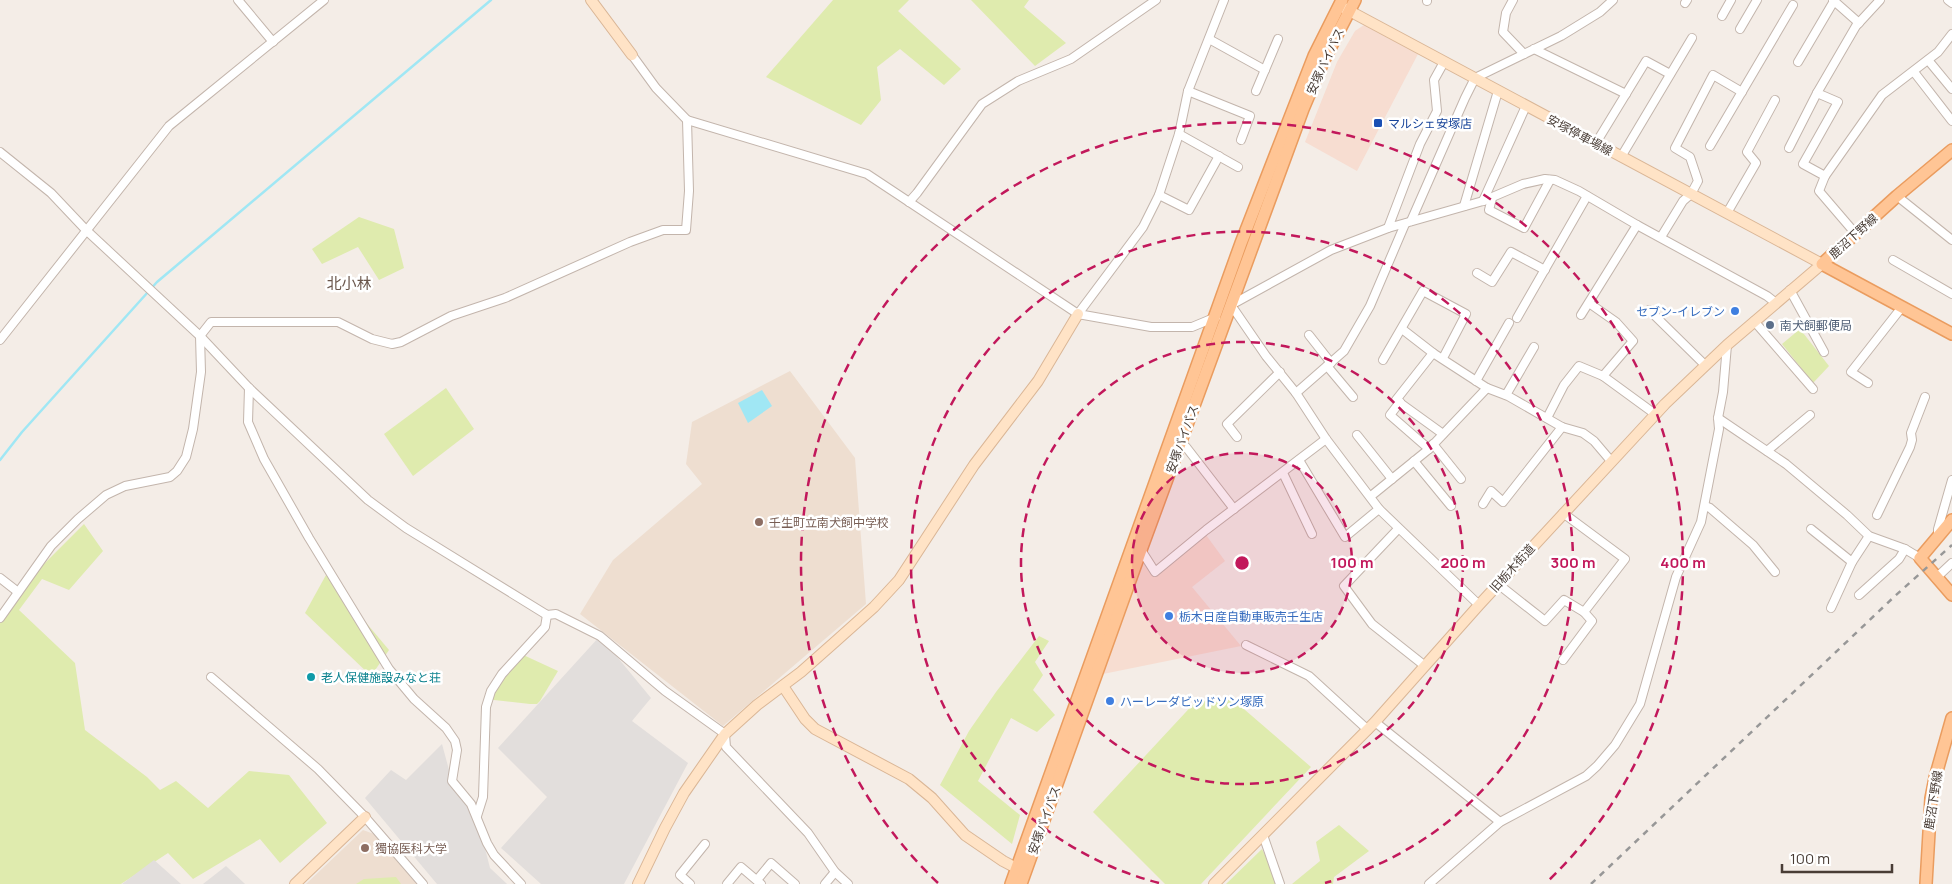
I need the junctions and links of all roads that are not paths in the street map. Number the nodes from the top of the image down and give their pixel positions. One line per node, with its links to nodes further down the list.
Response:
1 (238, 0): 24 (street)
2 (324, 0): 24 (street)
3 (591, 0): 27 (street)
4 (1156, 0): 63 (street)
5 (1224, 0): 22 (street)
6 (1355, 0): 15 (main road, 安塚バイパス)
7 (1513, 0): 26 (street)
8 (1614, 0): 25 (street)
9 (1731, 0): 17 (street)
10 (1757, 0): 19 (street)
11 (1834, 0): 18 (street); 30 (street)
12 (1880, 0): 18 (street)
13 (1948, 0): 14 (street)
14 (1952, 3)
15 (1343, 5): 29 (street, 安塚停車場線); 82 (main road, 安塚バイパス); 88 (main road, 安塚バイパス)
16 (1793, 5): 39 (street)
17 (1722, 16)
18 (1859, 23): 40 (street)
19 (1740, 29)
20 (1952, 34): 28 (street)
21 (1692, 38): 33 (street)
22 (1208, 39): 31 (street); 36 (street)
23 (1278, 39): 31 (street)
24 (273, 42): 70 (street)
25 (1534, 49): 26 (street); 41 (street)
26 (1524, 54): 34 (street)
27 (632, 55): 44 (street)
28 (1928, 60): 32 (street); 35 (street)
29 (1444, 62): 34 (street, 安塚停車場線); 69 (street)
30 (1798, 62)
31 (1265, 70): 37 (street)
32 (1914, 72): 45 (street); 56 (street)
33 (1670, 74): 41 (street); 54 (street)
34 (1475, 78): 38 (street, 安塚停車場線); 67 (street)
35 (1952, 89)
36 (1188, 91): 46 (street); 47 (street)
37 (1256, 91)
38 (1498, 91): 43 (street, 安塚停車場線); 65 (street)
39 (1742, 92): 49 (street); 58 (street)
40 (1817, 93): 50 (street); 56 (street)
41 (1626, 94): 48 (street)
42 (1775, 100): 66 (street)
43 (1526, 106): 48 (street, 安塚停車場線); 64 (street)
44 (687, 120): 63 (street); 93 (street)
45 (1952, 120)
46 (1179, 134): 53 (street); 59 (street)
47 (1241, 140)
48 (1596, 143): 54 (street, 安塚停車場線)
49 (1710, 146)
50 (1789, 148)
51 (1952, 150): 61 (main road, 鹿沼下野線)
52 (0, 152): 70 (street)
53 (1219, 156): 55 (street); 59 (street)
54 (1621, 157): 58 (street, 安塚停車場線)
55 (1238, 167)
56 (1825, 176): 71 (street)
57 (1550, 180): 60 (street); 62 (street); 62 (street)
58 (1691, 194): 66 (street, 安塚停車場線); 72 (street)
59 (1159, 195): 85 (street)
60 (1587, 196): 68 (street); 76 (street)
61 (1897, 196): 71 (main road, 鹿沼下野線); 73 (street)
62 (1492, 198): 64 (street)
63 (908, 202): 85 (street)
64 (1483, 202): 65 (street)
65 (1464, 206): 67 (street)
66 (1727, 213): 75 (street, 安塚停車場線)
67 (1408, 223): 69 (street); 102 (street)
68 (1637, 225): 72 (street); 80 (street)
69 (1388, 228): 82 (street)
70 (86, 230): 93 (street); 95 (street)
71 (1855, 233): 75 (main road, 鹿沼下野線)
72 (1661, 237): 81 (street)
73 (1952, 240)
74 (1893, 260): 79 (street)
75 (1822, 264): 78 (street, 旧栃木街道); 83 (main road, 鹿沼下野線)
76 (1545, 270): 77 (street); 87 (street)
77 (1477, 273)
78 (1790, 290): 81 (street, 旧栃木街道); 98 (street)
79 (1952, 294)
80 (1589, 303): 86 (street); 105 (street)
81 (1776, 303): 89 (street, 旧栃木街道)
82 (1232, 305): 88 (street); 104 (street); 150 (main road, 安塚バイパス)
83 (1902, 307): 92 (main road, 鹿沼下野線); 107 (street)
84 (1648, 310): 103 (street)
85 (1078, 314): 88 (street); 170 (street)
86 (1581, 315)
87 (1517, 318)
88 (1214, 319): 179 (main road, 安塚バイパス)
89 (1754, 322): 96 (street, 旧栃木街道); 110 (street)
90 (1509, 323): 106 (street)
91 (1402, 329): 99 (street); 100 (street); 101 (street)
92 (1952, 334)
93 (200, 336): 108 (street); 158 (street)
94 (1309, 336): 102 (street)
95 (0, 340)
96 (1727, 345): 103 (street, 旧栃木街道); 119 (street)
97 (1534, 347): 112 (street)
98 (1824, 352)
99 (1433, 354): 100 (street); 115 (street)
100 (1443, 358): 106 (street)
101 (1383, 360)
102 (1329, 364): 111 (street); 113 (street)
103 (1705, 365): 116 (street, 旧栃木街道)
104 (1280, 372): 111 (street); 123 (street)
105 (1603, 376): 116 (street); 118 (street)
106 (1476, 381): 109 (street)
107 (1868, 383)
108 (250, 388): 164 (street); 174 (street)
109 (1487, 388): 112 (street); 121 (street)
110 (1813, 389)
111 (1296, 393): 124 (street)
112 (1506, 395): 118 (street)
113 (1354, 397)
114 (1925, 397): 142 (street)
115 (1400, 402): 121 (street); 126 (street)
116 (1655, 414): 130 (street, 旧栃木街道)
117 (1810, 415): 127 (street)
118 (1547, 418): 120 (street)
119 (1718, 418): 127 (street); 138 (street)
120 (1562, 427): 130 (street); 136 (street)
121 (1443, 434): 126 (street)
122 (1357, 435): 132 (street)
123 (1237, 437)
124 (1326, 439): 128 (street); 135 (street)
125 (1186, 447): 139 (street)
126 (1431, 447): 129 (street); 133 (street)
127 (1767, 451): 147 (street)
128 (1299, 460): 131 (street); 140 (street)
129 (1414, 461): 132 (street); 137 (street)
130 (1611, 461): 141 (street, 旧栃木街道)
131 (1283, 473): 139 (street); 146 (street)
132 (1392, 479): 135 (street)
133 (1461, 479)
134 (1952, 480): 148 (street)
135 (1371, 496): 140 (street)
136 (1483, 504)
137 (1451, 506)
138 (1705, 506): 154 (street); 176 (street)
139 (1234, 509): 150 (street)
140 (1379, 509): 144 (street)
141 (1563, 513): 157 (street, 旧栃木街道); 163 (street)
142 (1877, 515)
143 (1952, 520): 148 (main road)
144 (1398, 529): 161 (street); 168 (street)
145 (1811, 529): 152 (street)
146 (1312, 534)
147 (1869, 536): 149 (street); 152 (street)
148 (1938, 539): 151 (main road)
149 (1905, 548): 151 (street); 159 (street)
150 (1141, 550): 179 (main road, 安塚バイパス)
151 (1920, 558): 156 (main road)
152 (1852, 562): 162 (street)
153 (1952, 563): 156 (street)
154 (1775, 572)
155 (0, 578): 158 (street)
156 (1936, 578): 160 (main road)
157 (1498, 584): 161 (street, 旧栃木街道); 163 (street)
158 (18, 592): 165 (street)
159 (1859, 595)
160 (1952, 595)
161 (1479, 605): 168 (street, 旧栃木街道)
162 (1830, 608)
163 (1584, 612): 167 (street)
164 (547, 615): 173 (street); 174 (street)
165 (0, 618)
166 (1246, 645): 172 (street)
167 (1563, 660)
168 (1425, 666): 172 (street, 旧栃木街道)
169 (211, 677): 175 (street)
170 (783, 686): 173 (street); 179 (street)
171 (1952, 718): 196 (main road, 鹿沼下野線)
172 (1372, 726): 176 (street); 177 (street, 旧栃木街道)
173 (725, 734): 180 (street); 185 (street)
174 (476, 816): 184 (street)
175 (365, 817): 182 (street); 183 (street)
176 (1500, 822): 195 (street)
177 (1263, 835): 193 (street, 旧栃木街道); 194 (street)
178 (704, 844): 186 (street)
179 (1021, 871): 191 (main road, 安塚バイパス); 192 (main road, 安塚バイパス)
180 (835, 872): 189 (street); 190 (street)
181 (759, 882): 187 (street); 188 (street)
182 (295, 884)
183 (423, 884)
184 (522, 884)
185 (638, 884)
186 (690, 884)
187 (727, 884)
188 (795, 884)
189 (825, 884)
190 (848, 884)
191 (1011, 884)
192 (1021, 884)
193 (1214, 884)
194 (1280, 884)
195 (1429, 884)
196 (1926, 884)

